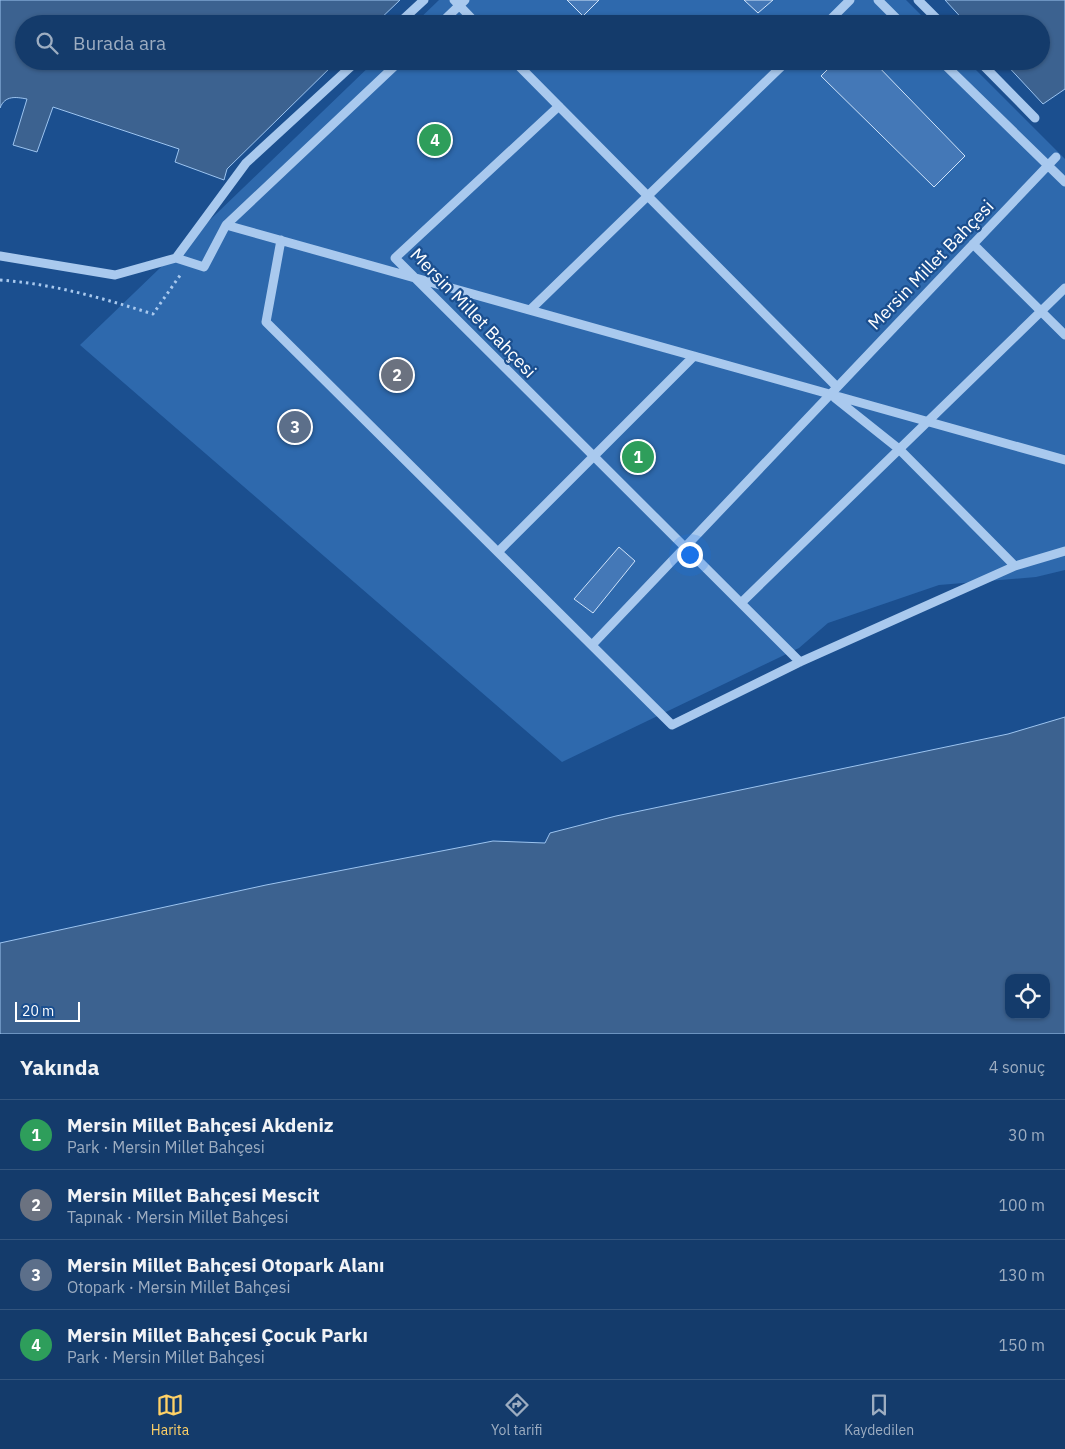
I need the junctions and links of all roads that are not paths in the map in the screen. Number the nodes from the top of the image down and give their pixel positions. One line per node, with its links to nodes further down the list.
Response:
1 (424, 0): 6 (street)
2 (850, 0): 9 (street)
3 (878, 0): 10 (street)
4 (918, 0): 11 (street)
5 (459, 2): 7 (street); 8 (street)
6 (408, 15)
7 (448, 15)
8 (470, 15)
9 (835, 15)
10 (893, 15)
11 (933, 15)
12 (347, 70): 28 (street)
13 (390, 70): 24 (street)
14 (523, 70): 18 (street)
15 (778, 70): 23 (street)
16 (950, 70): 21 (street)
17 (988, 70): 19 (street)
18 (558, 106): 23 (street); 29 (street, Mersin Millet Bahçesi)
19 (1035, 118)
20 (1056, 157): 21 (street, Mersin Millet Bahçesi)
21 (1048, 165): 22 (street); 26 (street, Mersin Millet Bahçesi)
22 (1065, 182)
23 (647, 197): 31 (street); 35 (street)
24 (226, 225): 25 (street); 28 (street)
25 (281, 240): 29 (street); 42 (street)
26 (973, 244): 32 (street); 35 (street, Mersin Millet Bahçesi)
27 (0, 256): 28 (street)
28 (176, 258)
29 (414, 277): 31 (street); 38 (street, Mersin Millet Bahçesi)
30 (1065, 288): 32 (street)
31 (530, 310): 34 (street)
32 (1041, 311): 33 (street); 36 (street)
33 (1065, 335)
34 (694, 356): 35 (street); 38 (street)
35 (834, 391): 36 (street); 37 (street); 40 (street, Mersin Millet Bahçesi)
36 (927, 421): 37 (street); 39 (street)
37 (899, 449): 43 (street); 44 (street)
38 (593, 456): 40 (street, Mersin Millet Bahçesi); 42 (street)
39 (1065, 460)
40 (685, 547): 44 (street, Mersin Millet Bahçesi); 45 (street, Mersin Millet Bahçesi)
41 (1065, 551): 43 (street)
42 (498, 552): 45 (street)
43 (1015, 566): 46 (street)
44 (741, 603): 46 (street, Mersin Millet Bahçesi)
45 (592, 645): 46 (street)
46 (800, 662)

